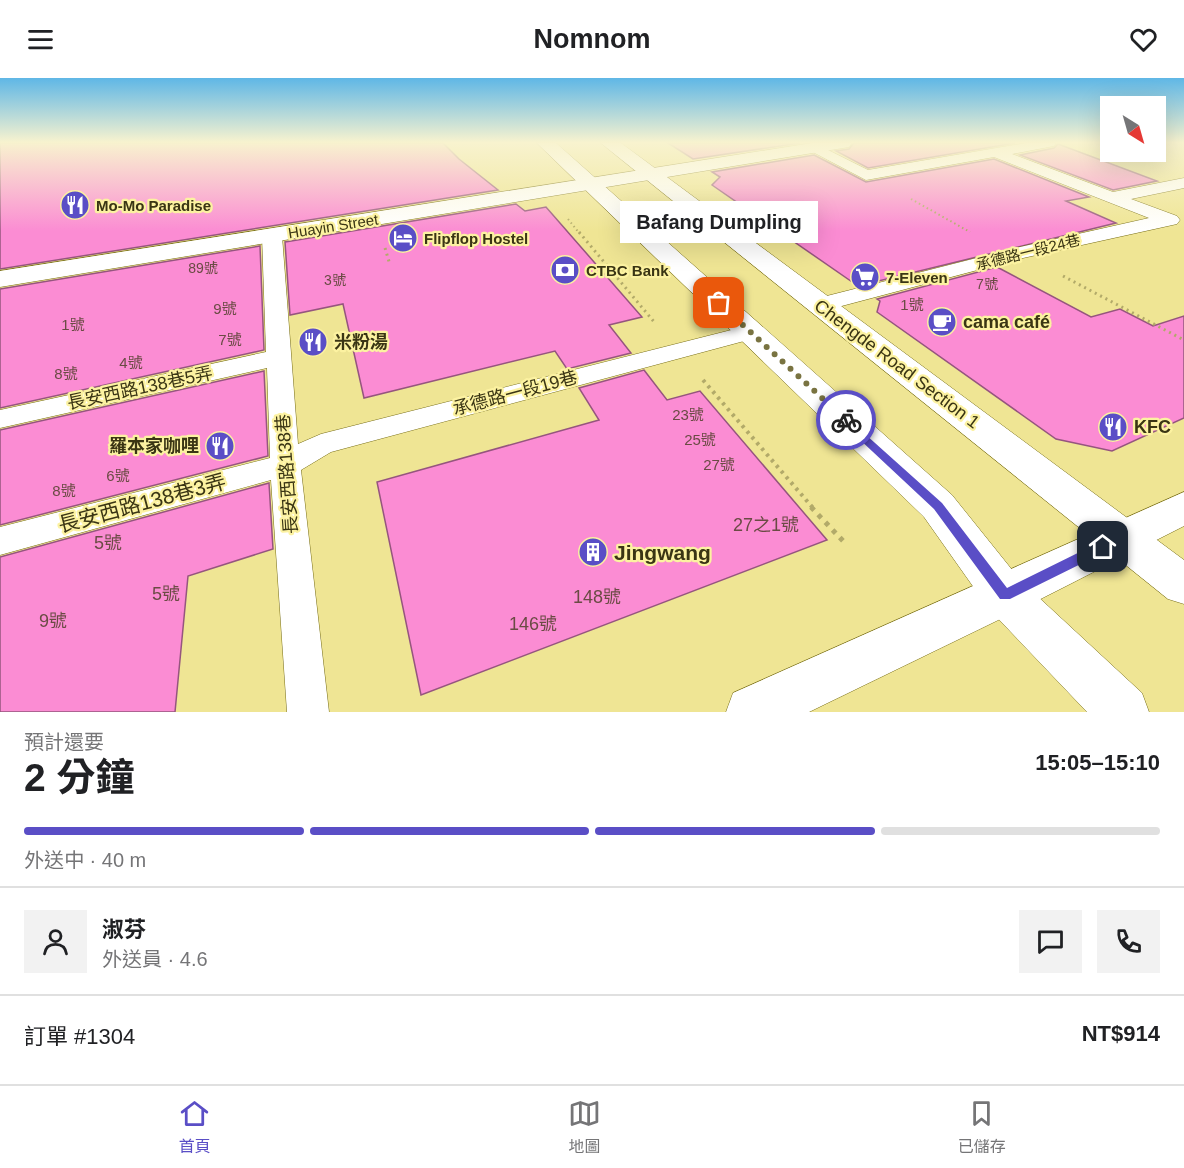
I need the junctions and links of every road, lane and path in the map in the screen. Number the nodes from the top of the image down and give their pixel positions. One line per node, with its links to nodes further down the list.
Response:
1 (578, 173): 8 (main road)
2 (648, 173): 8 (main road, Huayin Street); 14 (main road, Chengde Road Section 1)
3 (862, 173): 6 (lane)
4 (879, 173): 6 (lane)
5 (1050, 173): 9 (lane)
6 (866, 175): 12 (path)
7 (1184, 183): 9 (lane)
8 (591, 184): 11 (main road, Huayin Street); 15 (main road)
9 (1113, 197): 10 (lane)
10 (1176, 222): 12 (lane, 承德路一段24巷)
11 (272, 236): 13 (main road, Huayin Street); 17 (lane, 長安西路138巷)
12 (1017, 254): 14 (lane, 承德路一段24巷); 16 (path)
13 (0, 279)
14 (819, 305): 21 (main road, Chengde Road Section 1)
15 (751, 332): 19 (lane, 承德路一段19巷); 24 (main road)
16 (1184, 340)
17 (280, 357): 18 (lane, 長安西路138巷5弄); 19 (lane, 長安西路138巷)
18 (0, 418)
19 (285, 465): 22 (lane, 長安西路138巷3弄); 25 (lane, 長安西路138巷)
20 (1184, 508): 21 (main road)
21 (1122, 537): 23 (main road, Chengde Road Section 1); 24 (main road)
22 (0, 541)
23 (1184, 585)
24 (1005, 595): 26 (main road); 27 (main road)
25 (308, 712)
26 (752, 712)
27 (1124, 712)

